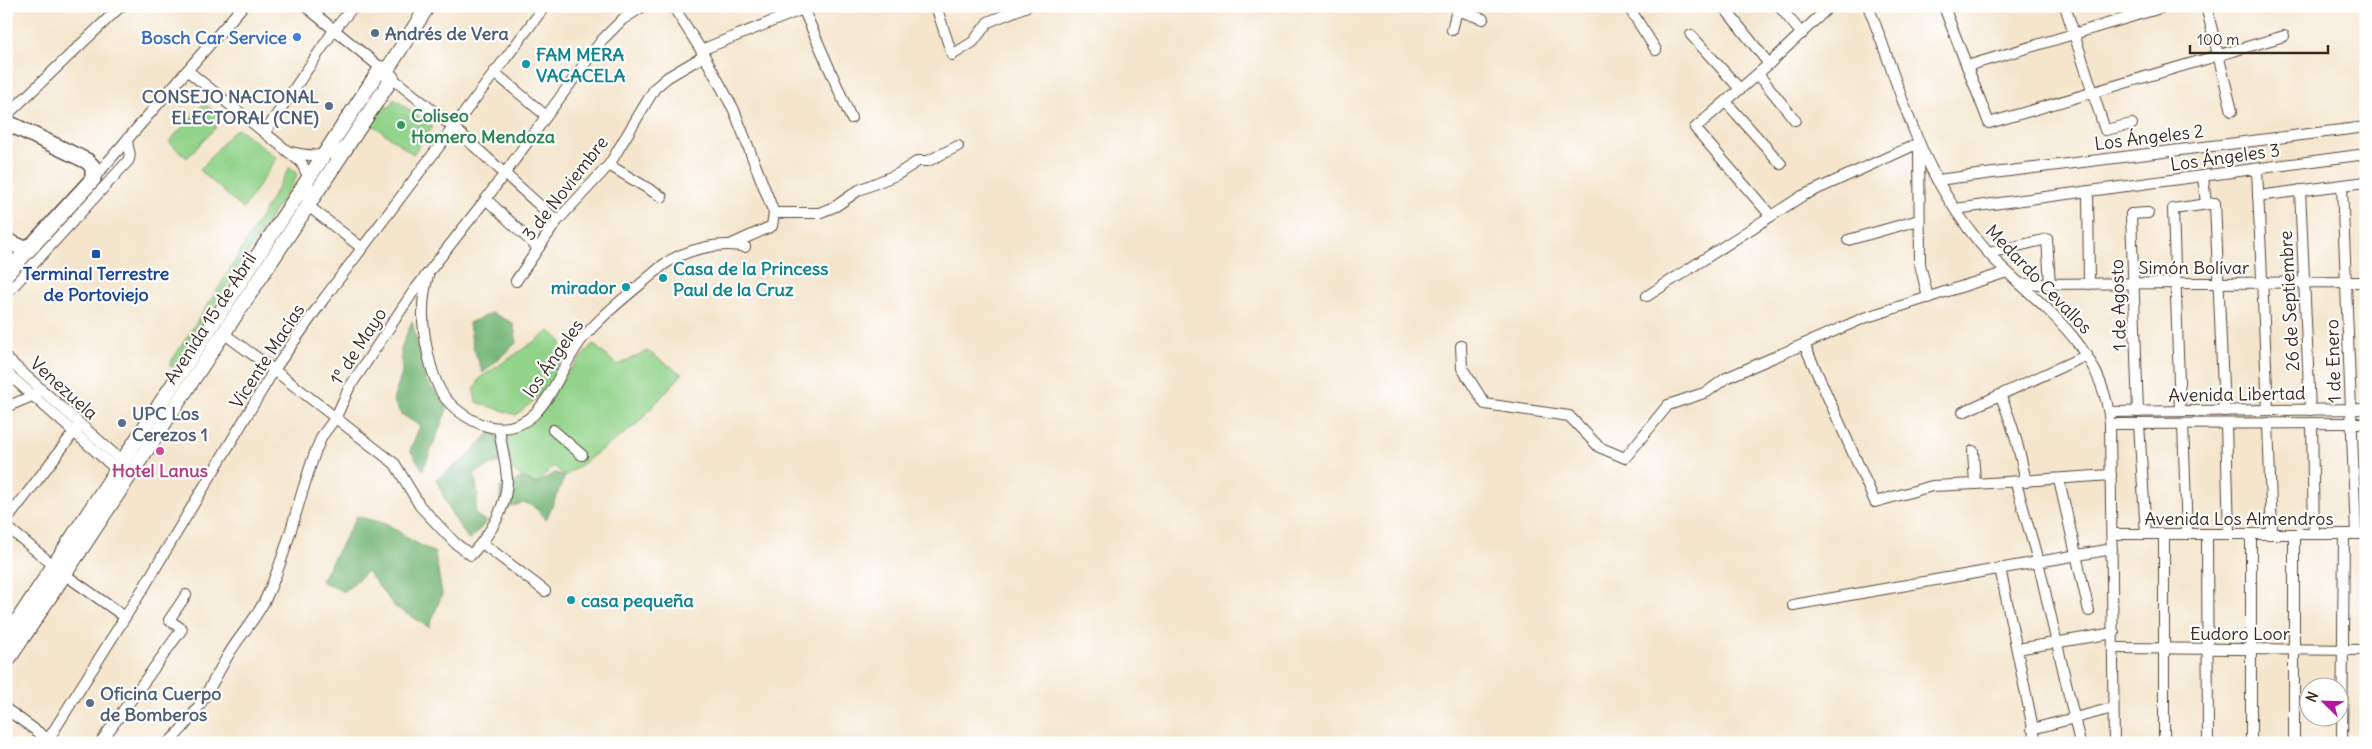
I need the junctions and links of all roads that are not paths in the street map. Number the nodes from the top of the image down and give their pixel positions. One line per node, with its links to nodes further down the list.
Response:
1 (121, 6): 43 (street)
2 (243, 6): 34 (street)
3 (305, 6): 23 (street)
4 (354, 6): 23 (street)
5 (428, 6): 36 (main road, Avenida 15 de Abril)
6 (545, 6): 35 (street, Vicente Macías)
7 (644, 6): 42 (street, 1º de Mayo)
8 (673, 6): 30 (street)
9 (936, 6): 10 (street)
10 (1027, 6)
11 (1628, 6): 29 (street)
12 (1723, 6): 32 (street)
13 (1779, 6): 25 (street)
14 (1947, 6): 33 (street)
15 (2065, 6): 26 (street)
16 (2168, 6): 26 (street)
17 (2206, 6): 31 (street)
18 (1828, 7): 25 (street)
19 (802, 8): 30 (street, 3 de Noviembre); 44 (street)
20 (1458, 8): 22 (street); 24 (street)
21 (1872, 8): 52 (street, Medardo Cevallos)
22 (1483, 19)
23 (334, 30): 36 (street); 50 (street)
24 (1452, 30)
25 (1802, 34): 32 (street)
26 (2074, 34): 33 (street); 39 (street)
27 (1691, 35): 38 (street)
28 (2284, 36): 31 (street)
29 (1656, 50)
30 (702, 53): 59 (street, 3 de Noviembre); 77 (street)
31 (2218, 56): 39 (street); 41 (street)
32 (1769, 64): 37 (street)
33 (1967, 66): 39 (street)
34 (188, 71): 50 (street); 51 (street)
35 (494, 72): 42 (street); 49 (street, Vicente Macías)
36 (386, 73): 49 (street); 53 (main road, Avenida 15 de Abril); 57 (main road, Avenida 15 de Abril)
37 (1758, 74): 38 (street); 45 (street)
38 (1740, 90): 40 (street)
39 (2092, 93): 47 (street)
40 (1726, 102): 58 (street); 78 (street)
41 (2232, 112)
42 (545, 115): 61 (street, 1º de Mayo)
43 (6, 116)
44 (851, 118)
45 (1795, 120)
46 (6, 122): 64 (highway)
47 (2132, 124)
48 (2366, 127): 65 (street, Los Ángeles 2)
49 (453, 128): 61 (street); 86 (street, Vicente Macías)
50 (265, 132): 55 (street)
51 (128, 138): 64 (street); 103 (street)
52 (1919, 143): 65 (street, Medardo Cevallos); 78 (street); 79 (street)
53 (348, 145): 57 (street); 74 (main road, Avenida 15 de Abril)
54 (958, 146): 77 (street)
55 (290, 152): 57 (street); 63 (street)
56 (2366, 154): 60 (street, Los Ángeles 3)
57 (324, 155): 63 (main road, Avenida 15 de Abril)
58 (1781, 164)
59 (609, 165): 71 (street); 80 (street, 3 de Noviembre)
60 (2257, 169): 62 (street, Los Ángeles 3); 70 (street)
61 (504, 173): 72 (street, 1º de Mayo); 80 (street)
62 (2203, 177): 69 (street, Los Ángeles 3); 73 (street)
63 (309, 178): 74 (street); 141 (main road, Avenida 15 de Abril)
64 (93, 179): 84 (highway)
65 (1937, 180): 75 (street, Medardo Cevallos)
66 (2366, 182): 67 (street)
67 (2342, 186): 68 (street); 93 (street, 1 de Enero)
68 (2300, 190): 70 (street); 97 (street, 26 de Septiembre)
69 (2088, 191): 75 (street, Los Ángeles 3); 100 (street)
70 (2258, 196): 96 (street)
71 (662, 197)
72 (486, 199): 87 (street); 90 (street, 1º de Mayo)
73 (2210, 203): 95 (street); 102 (street)
74 (308, 205): 86 (street); 106 (main road, Avenida 15 de Abril)
75 (1955, 209): 88 (street, Medardo Cevallos)
76 (2148, 213): 101 (street, 1 de Agosto)
77 (775, 214): 83 (street)
78 (1771, 216): 104 (street)
79 (1919, 220): 81 (street); 105 (street)
80 (557, 221): 87 (street, 3 de Noviembre)
81 (1848, 240)
82 (6, 241): 84 (highway)
83 (728, 245): 85 (street, los Ángeles); 137 (street, los Ángeles)
84 (33, 246): 91 (highway)
85 (744, 247)
86 (362, 248): 112 (street, Vicente Macías)
87 (538, 248): 92 (street, 3 de Noviembre)
88 (1989, 253): 89 (street, Medardo Cevallos); 99 (street)
89 (2007, 272): 98 (street, Medardo Cevallos); 105 (street)
90 (428, 273): 127 (street, 1º de Mayo); 137 (street)
91 (6, 274)
92 (516, 281)
93 (2346, 282): 94 (street, Simón Bolívar); 97 (street, Simón Bolívar); 117 (street, 1 de Enero)
94 (2366, 282)
95 (2219, 283): 96 (street, Simón Bolívar); 102 (street, Simón Bolívar); 122 (street)
96 (2262, 283): 97 (street, Simón Bolívar); 119 (street)
97 (2304, 283): 120 (street, 26 de Septiembre)
98 (2023, 284): 99 (street, Simón Bolívar); 110 (street, Medardo Cevallos)
99 (2050, 284): 100 (street, Simón Bolívar)
100 (2089, 284): 101 (street, Simón Bolívar)
101 (2133, 284): 102 (street, Simón Bolívar); 125 (street, 1 de Agosto)
102 (2174, 284): 121 (street)
103 (6, 294)
104 (1647, 296)
105 (1928, 298): 107 (street)
106 (223, 333): 112 (street); 165 (main road, Avenida 15 de Abril)
107 (1804, 344): 108 (street); 145 (street)
108 (1461, 346)
109 (6, 351): 126 (street)
110 (2086, 355): 115 (street); 124 (street, Medardo Cevallos)
111 (6, 358): 114 (street, Venezuela)
112 (274, 370): 127 (street); 170 (street, Vicente Macías)
113 (6, 372): 114 (street, Venezuela)
114 (37, 392): 116 (street); 126 (street, Venezuela); 136 (street, Venezuela)
115 (2000, 395): 123 (street); 144 (street)
116 (6, 407)
117 (2351, 409): 118 (street, Avenida Libertad); 120 (street, Avenida Libertad); 128 (street, 1 de Enero)
118 (2366, 409)
119 (2268, 410): 120 (street, Avenida Libertad); 122 (street, Avenida Libertad)
120 (2310, 410)
121 (2180, 411): 122 (street, Avenida Libertad); 125 (street, Avenida Libertad)
122 (2224, 411)
123 (1963, 412)
124 (2109, 412): 125 (street, Avenida Libertad); 132 (street, Medardo Cevallos)
125 (2138, 412)
126 (72, 416): 136 (street, Venezuela)
127 (336, 417): 160 (street); 189 (street, 1º de Mayo)
128 (2352, 422): 129 (street, Avenida Libertad); 131 (street, Avenida Libertad); 159 (street, 1 de Enero)
129 (2366, 422)
130 (2268, 423): 131 (street, Avenida Libertad); 135 (street, Avenida Libertad); 155 (street)
131 (2312, 423): 157 (street)
132 (2110, 424): 133 (street, Avenida Libertad); 142 (street, Medardo Cevallos)
133 (2139, 424): 134 (street, Avenida Libertad); 149 (street)
134 (2183, 424): 135 (street, Avenida Libertad); 151 (street)
135 (2226, 424): 153 (street)
136 (77, 428): 141 (street, Venezuela); 146 (street)
137 (499, 428): 160 (street)
138 (553, 430): 140 (street)
139 (1973, 451): 145 (street)
140 (582, 455)
141 (120, 466): 165 (main road, Avenida 15 de Abril)
142 (2111, 475): 143 (street); 148 (street, Medardo Cevallos)
143 (2059, 480): 144 (street); 162 (street)
144 (2021, 483): 145 (street); 163 (street)
145 (1975, 484)
146 (6, 521)
147 (6, 526): 165 (street)
148 (2112, 534): 149 (street, Avenida Los Almendros); 161 (street, Medardo Cevallos)
149 (2146, 534): 150 (street, Avenida Los Almendros)
150 (2164, 534): 151 (street, Avenida Los Almendros); 175 (street)
151 (2186, 534): 152 (street, Avenida Los Almendros)
152 (2208, 534): 153 (street, Avenida Los Almendros); 177 (street)
153 (2229, 534): 154 (street, Avenida Los Almendros)
154 (2251, 534): 155 (street, Avenida Los Almendros); 178 (street)
155 (2272, 534): 156 (street, Avenida Los Almendros)
156 (2294, 534): 157 (street, Avenida Los Almendros); 179 (street)
157 (2314, 534): 158 (street, Avenida Los Almendros)
158 (2344, 534): 159 (street, Avenida Los Almendros); 180 (street)
159 (2361, 534)
160 (482, 543): 166 (street)
161 (2112, 548): 162 (street); 171 (street, Medardo Cevallos)
162 (2078, 554): 163 (street); 169 (street)
163 (2038, 562): 164 (street); 173 (street)
164 (2000, 568): 168 (street); 176 (street)
165 (59, 570): 170 (street); 172 (main road, Avenida 15 de Abril); 182 (main road, Avenida 15 de Abril)
166 (545, 591)
167 (186, 595): 188 (street)
168 (1793, 605)
169 (2089, 611)
170 (125, 617): 187 (street, Vicente Macías)
171 (2114, 633): 173 (street); 174 (street, Medardo Cevallos)
172 (6, 638)
173 (2057, 642): 176 (street); 185 (street)
174 (2114, 648): 175 (street, Eudoro Loor); 183 (street, Medardo Cevallos)
175 (2164, 648): 177 (street, Eudoro Loor); 193 (street)
176 (2018, 649): 186 (street)
177 (2208, 649): 178 (street, Eudoro Loor); 194 (street)
178 (2252, 649): 179 (street, Eudoro Loor); 195 (street)
179 (2295, 649): 180 (street, Eudoro Loor); 196 (street)
180 (2342, 650): 181 (street, Eudoro Loor); 197 (street)
181 (2366, 650)
182 (6, 662)
183 (2113, 708): 185 (street); 192 (street, Medardo Cevallos)
184 (6, 709): 187 (street)
185 (2073, 717): 186 (street); 191 (street)
186 (2032, 729): 190 (street)
187 (49, 741)
188 (100, 743)
189 (168, 743)
190 (2036, 743)
191 (2080, 743)
192 (2114, 743)
193 (2164, 743)
194 (2208, 743)
195 (2251, 743)
196 (2294, 743)
197 (2342, 743)

